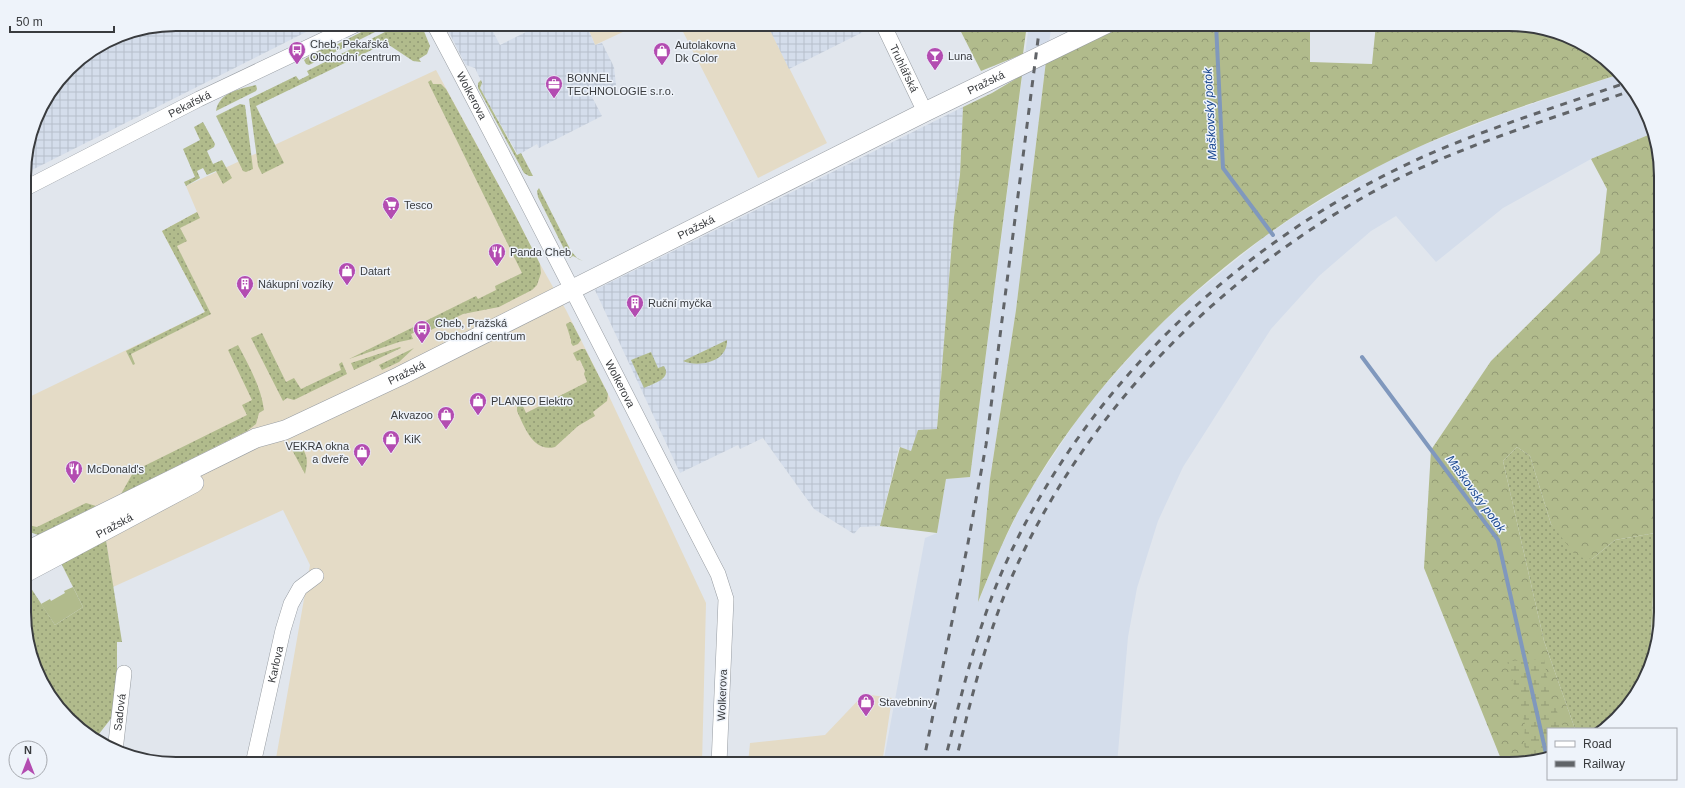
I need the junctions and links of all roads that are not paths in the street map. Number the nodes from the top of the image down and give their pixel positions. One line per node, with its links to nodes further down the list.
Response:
1 (342, 31): 6 (street, Pekařská)
2 (438, 31): 7 (street, Wolkerova)
3 (886, 31): 5 (street, Truhlářská)
4 (1092, 31): 5 (main road, Pražská)
5 (925, 112): 7 (main road, Pražská)
6 (31, 185)
7 (573, 289): 8 (main road, Pražská); 15 (street, Wolkerova)
8 (285, 430): 9 (main road, Pražská); 10 (main road, Pražská)
9 (31, 549)
10 (31, 570)
11 (316, 576): 14 (street, Karlova)
12 (124, 673): 13 (street, Sadová)
13 (117, 744)
14 (255, 757)
15 (719, 757)

